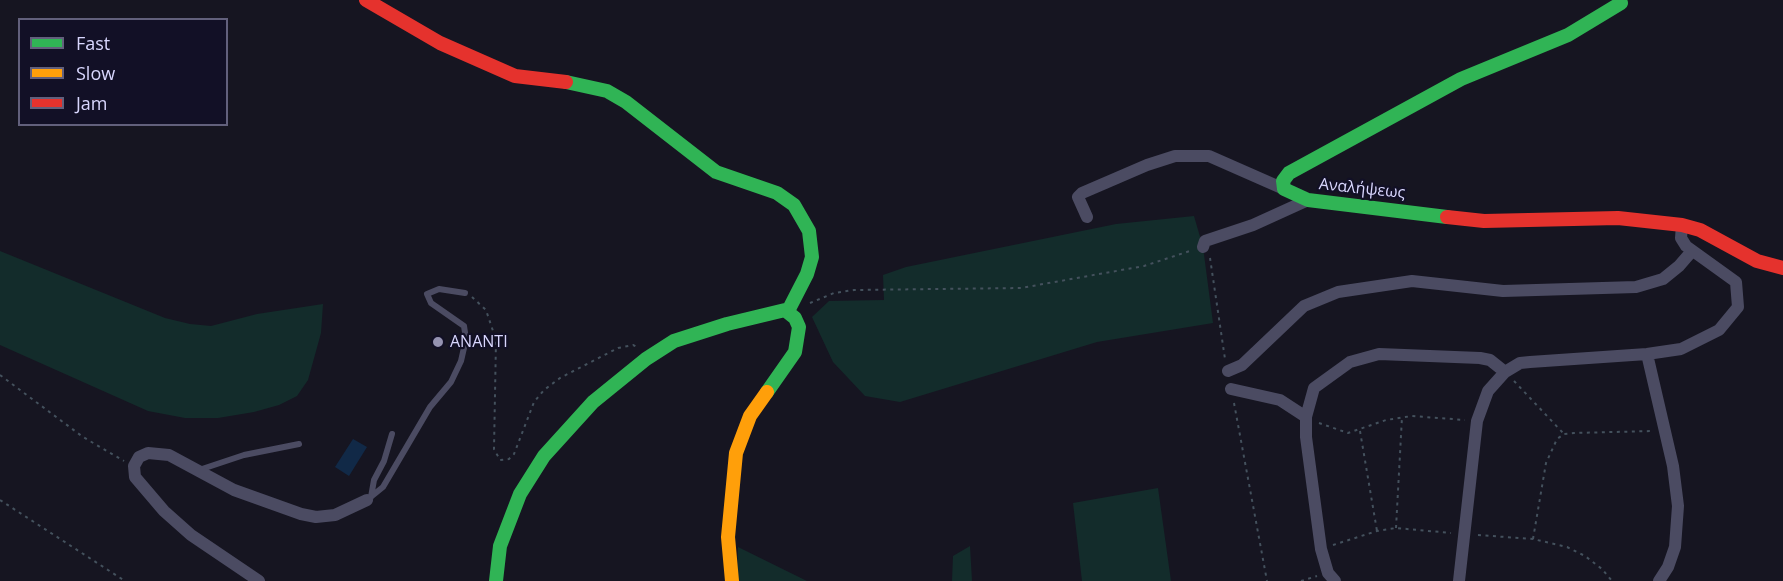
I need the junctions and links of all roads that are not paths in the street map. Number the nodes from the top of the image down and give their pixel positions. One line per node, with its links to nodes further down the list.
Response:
1 (366, 0): 11 (street)
2 (1621, 3): 3 (street, Αναλήψεως)
3 (1284, 189): 4 (street, Αναλήψεως); 5 (street)
4 (1308, 200): 6 (street, Αναλήψεως); 7 (street)
5 (1087, 217)
6 (1682, 225): 8 (street); 9 (street, Αναλήψεως)
7 (1204, 244)
8 (1692, 251): 12 (street); 13 (street)
9 (1783, 268)
10 (465, 293): 20 (lane)
11 (790, 313): 23 (street); 24 (street)
12 (1647, 354): 14 (street); 26 (street)
13 (1228, 371)
14 (1505, 372): 16 (street); 25 (street)
15 (1231, 389): 16 (street)
16 (1306, 417): 21 (street)
17 (392, 434): 20 (lane)
18 (299, 444): 19 (lane)
19 (198, 470): 20 (street); 22 (street)
20 (369, 499)
21 (1332, 577)
22 (259, 581)
23 (496, 581)
24 (732, 581)
25 (1460, 581)
26 (1659, 581)

